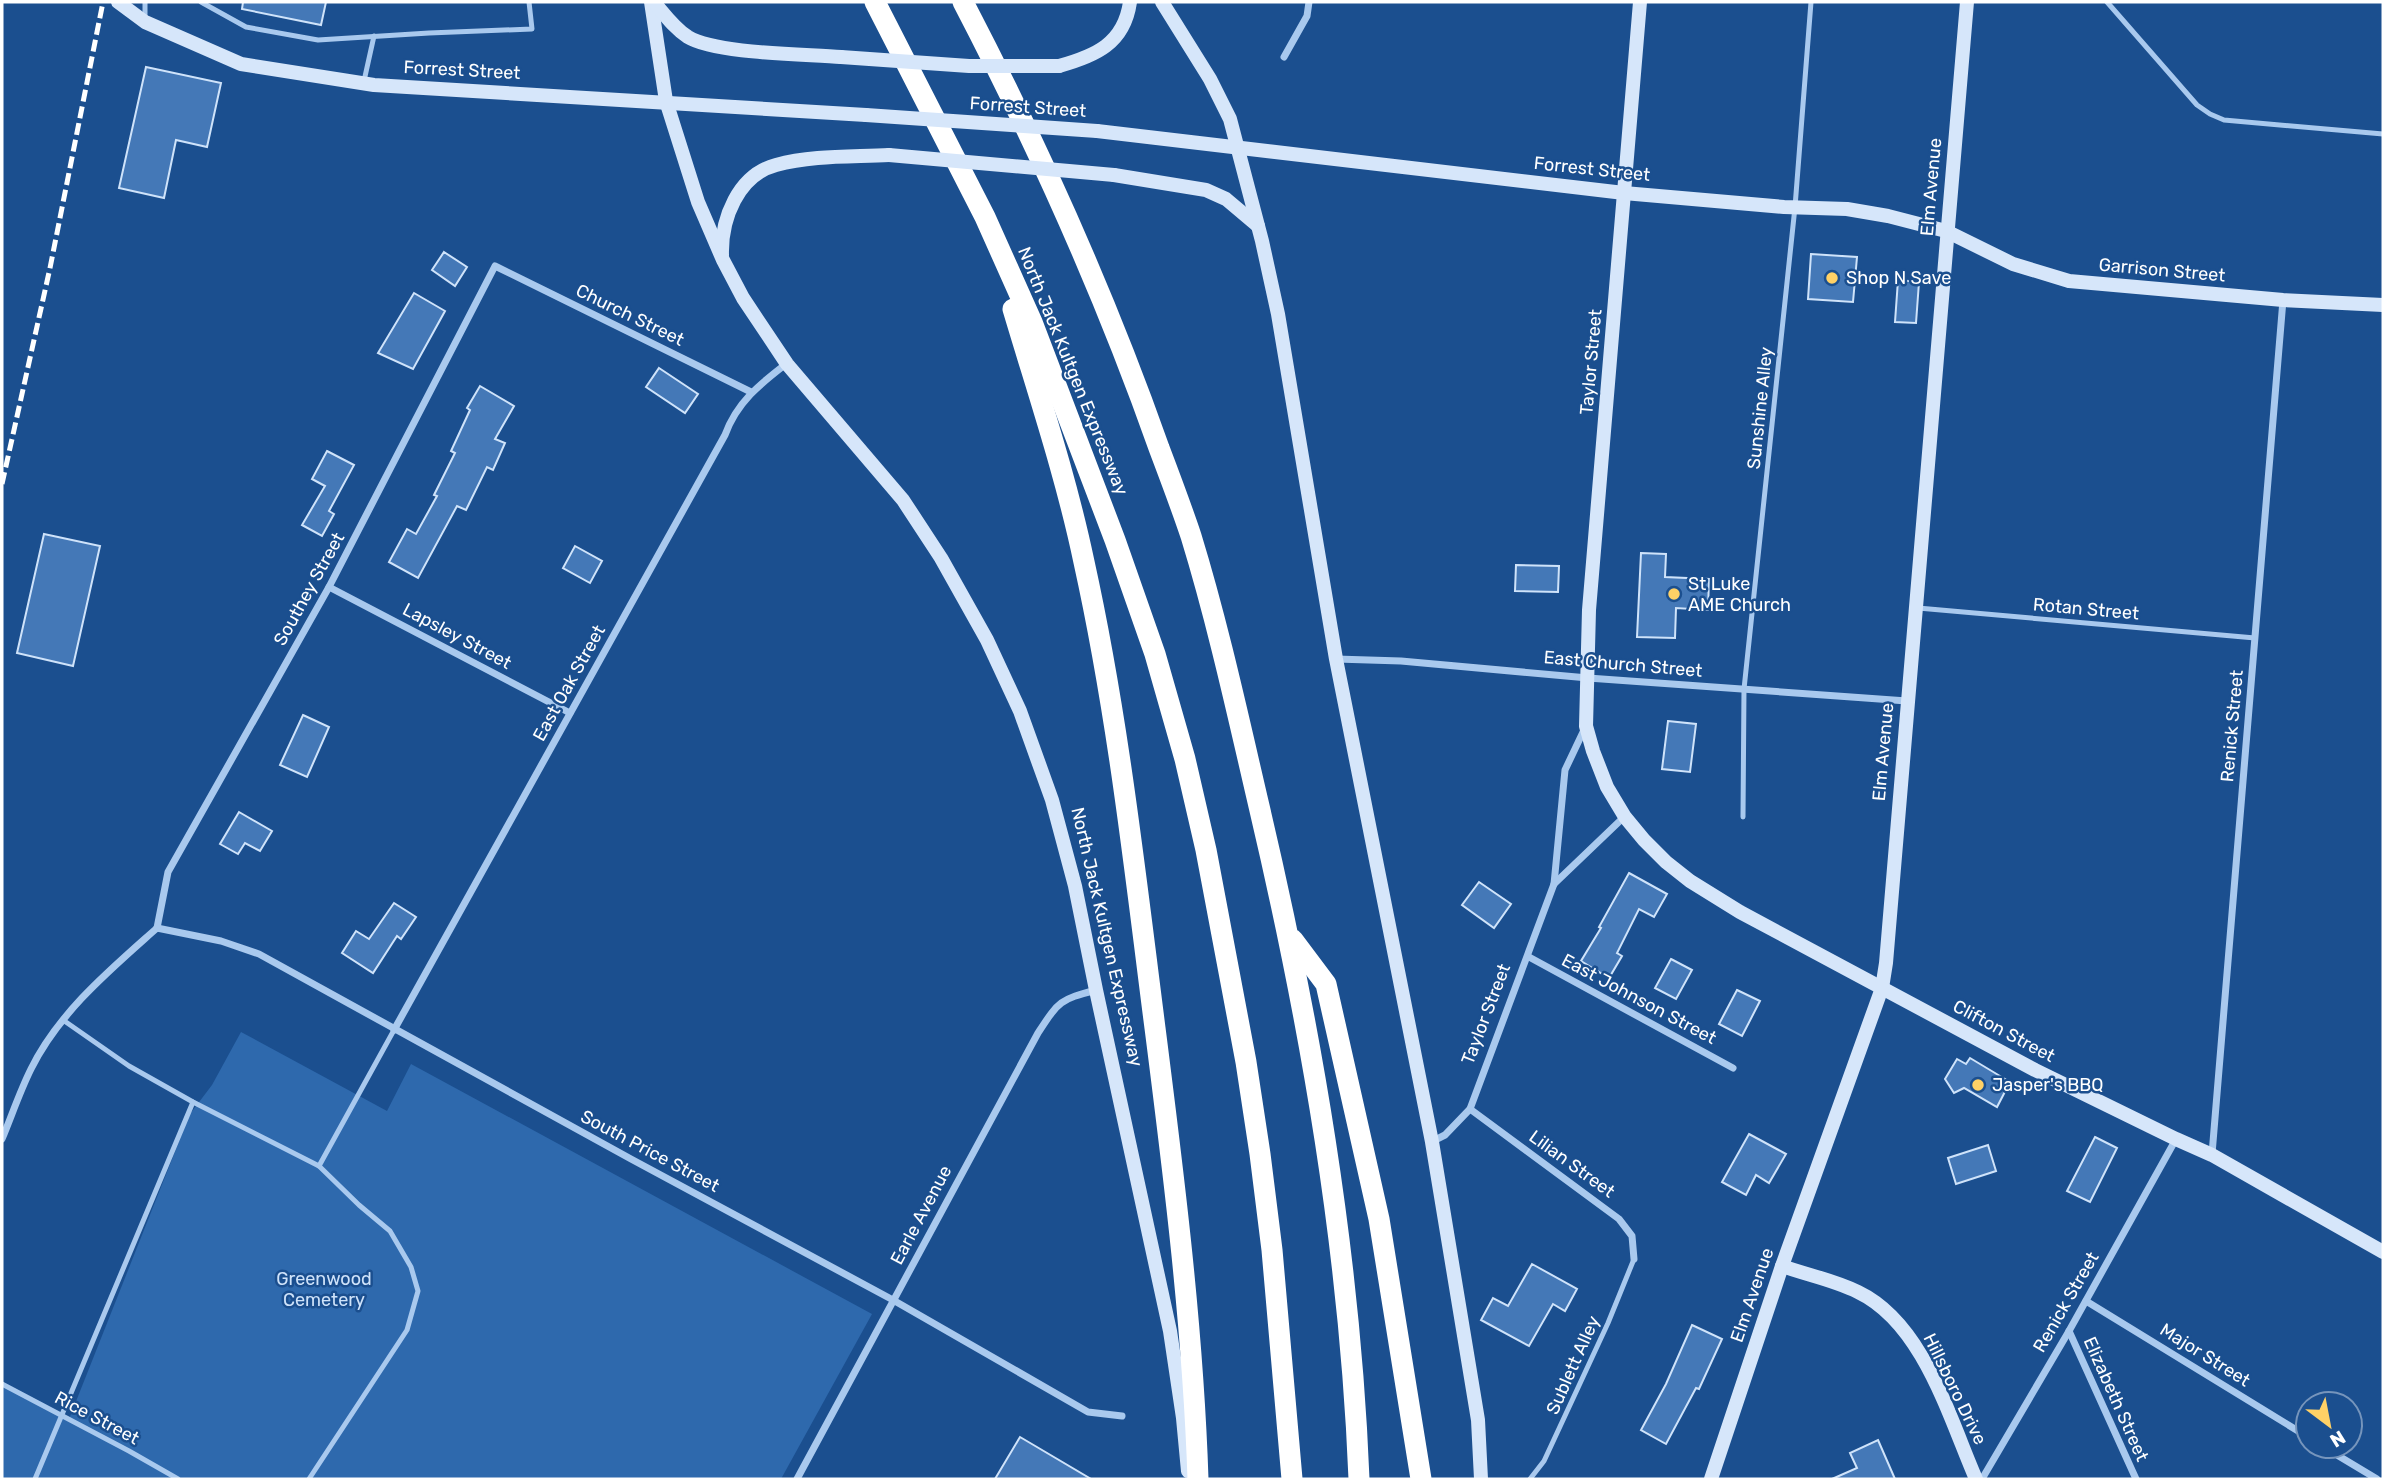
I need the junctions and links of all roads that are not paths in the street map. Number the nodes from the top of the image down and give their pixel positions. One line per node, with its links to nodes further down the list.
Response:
1 (118, 2): 15 (main road, Forrest Street)
2 (145, 2): 15 (lane)
3 (201, 2): 16 (lane)
4 (529, 2): 16 (lane)
5 (652, 2): 8 (main road, bridge); 19 (main road, North Jack Kultgen Expressway)
6 (875, 2): 24 (highway, North Jack Kultgen Expressway)
7 (963, 2): 46 (highway)
8 (1130, 2)
9 (1162, 2): 21 (main road)
10 (1309, 2): 17 (street)
11 (1640, 2): 22 (main road, Taylor Street)
12 (1811, 2): 23 (lane, Sunshine Alley)
13 (1967, 2): 26 (main road, Elm Avenue)
14 (2107, 2): 20 (lane)
15 (145, 22): 18 (main road, Forrest Street)
16 (374, 36): 18 (lane)
17 (1284, 57)
18 (364, 83): 19 (main road, Forrest Street)
19 (666, 101): 21 (main road, Forrest Street, bridge); 27 (main road, North Jack Kultgen Expressway)
20 (2383, 134)
21 (1240, 149): 22 (main road, Forrest Street); 25 (main road)
22 (1624, 193): 23 (main road, Forrest Street); 37 (main road, Taylor Street)
23 (1795, 207): 26 (main road, Forrest Street); 38 (lane, Sunshine Alley)
24 (985, 216): 76 (highway); 77 (highway, North Jack Kultgen Expressway)
25 (1258, 226): 27 (main road, bridge); 36 (main road)
26 (1947, 232): 29 (main road, Garrison Street); 34 (main road, Elm Avenue)
27 (723, 260): 31 (main road, North Jack Kultgen Expressway)
28 (495, 266): 32 (street, Church Street); 33 (street, Southey Street)
29 (2283, 300): 30 (main road, Garrison Street); 35 (street, Renick Street)
30 (2383, 305)
31 (787, 364): 32 (street, East Oak Street); 49 (main road, North Jack Kultgen Expressway)
32 (751, 392): 40 (street, East Oak Street)
33 (329, 587): 40 (street, Lapsley Street); 45 (street, Southey Street)
34 (1914, 608): 35 (lane, Rotan Street); 39 (main road, Elm Avenue)
35 (2255, 638): 58 (street, Renick Street)
36 (1336, 659): 37 (street, East Church Street); 57 (main road)
37 (1588, 678): 38 (street, East Church Street); 41 (main road, Taylor Street)
38 (1744, 689): 39 (street, East Church Street); 43 (lane, Sunshine Alley)
39 (1907, 701): 48 (main road, Elm Avenue)
40 (570, 713): 51 (street, East Oak Street)
41 (1586, 726): 42 (main road, Taylor Street); 44 (street, Taylor Street)
42 (1625, 817): 44 (street, Taylor Street); 48 (main road, Clifton Street)
43 (1743, 817)
44 (1554, 884): 47 (street, Taylor Street)
45 (157, 928): 50 (street); 51 (street, South Price Street)
46 (1290, 936): 78 (highway); 79 (highway)
47 (1529, 957): 52 (street, East Johnson Street); 54 (street, Taylor Street)
48 (1882, 988): 56 (main road, Clifton Street); 62 (main road, Elm Avenue)
49 (1096, 990): 63 (street, Earle Avenue); 75 (main road, North Jack Kultgen Expressway)
50 (63, 1020): 53 (lane); 55 (street)
51 (394, 1030): 59 (lane); 63 (street, South Price Street)
52 (1733, 1068)
53 (192, 1102): 59 (lane); 67 (lane)
54 (1470, 1109): 57 (street, Taylor Street); 61 (street, Lilian Street)
55 (2, 1139)
56 (2176, 1139): 58 (main road, Clifton Street); 64 (street, Renick Street)
57 (1432, 1142): 80 (main road)
58 (2212, 1155): 60 (main road, Clifton Street)
59 (319, 1166): 73 (lane)
60 (2383, 1252)
61 (1634, 1259): 81 (lane, Sublett Alley)
62 (1782, 1266): 82 (main road, Elm Avenue); 83 (main road, Hillsboro Drive)
63 (893, 1300): 68 (street, South Price Street); 74 (street, Earle Avenue)
64 (2086, 1301): 65 (street, Renick Street); 69 (street, Major Street)
65 (2068, 1331): 84 (street, Renick Street); 85 (street, Elizabeth Street)
66 (2, 1384): 67 (lane, Rice Street)
67 (62, 1416): 71 (lane); 72 (lane, Rice Street)
68 (1122, 1416)
69 (2294, 1428)
70 (2345, 1460): 86 (street)
71 (34, 1479)
72 (178, 1479)
73 (309, 1479)
74 (797, 1479)
75 (1189, 1479)
76 (1198, 1479)
77 (1292, 1479)
78 (1359, 1479)
79 (1421, 1479)
80 (1481, 1479)
81 (1530, 1479)
82 (1711, 1479)
83 (1976, 1479)
84 (1982, 1479)
85 (2136, 1479)
86 (2376, 1479)

